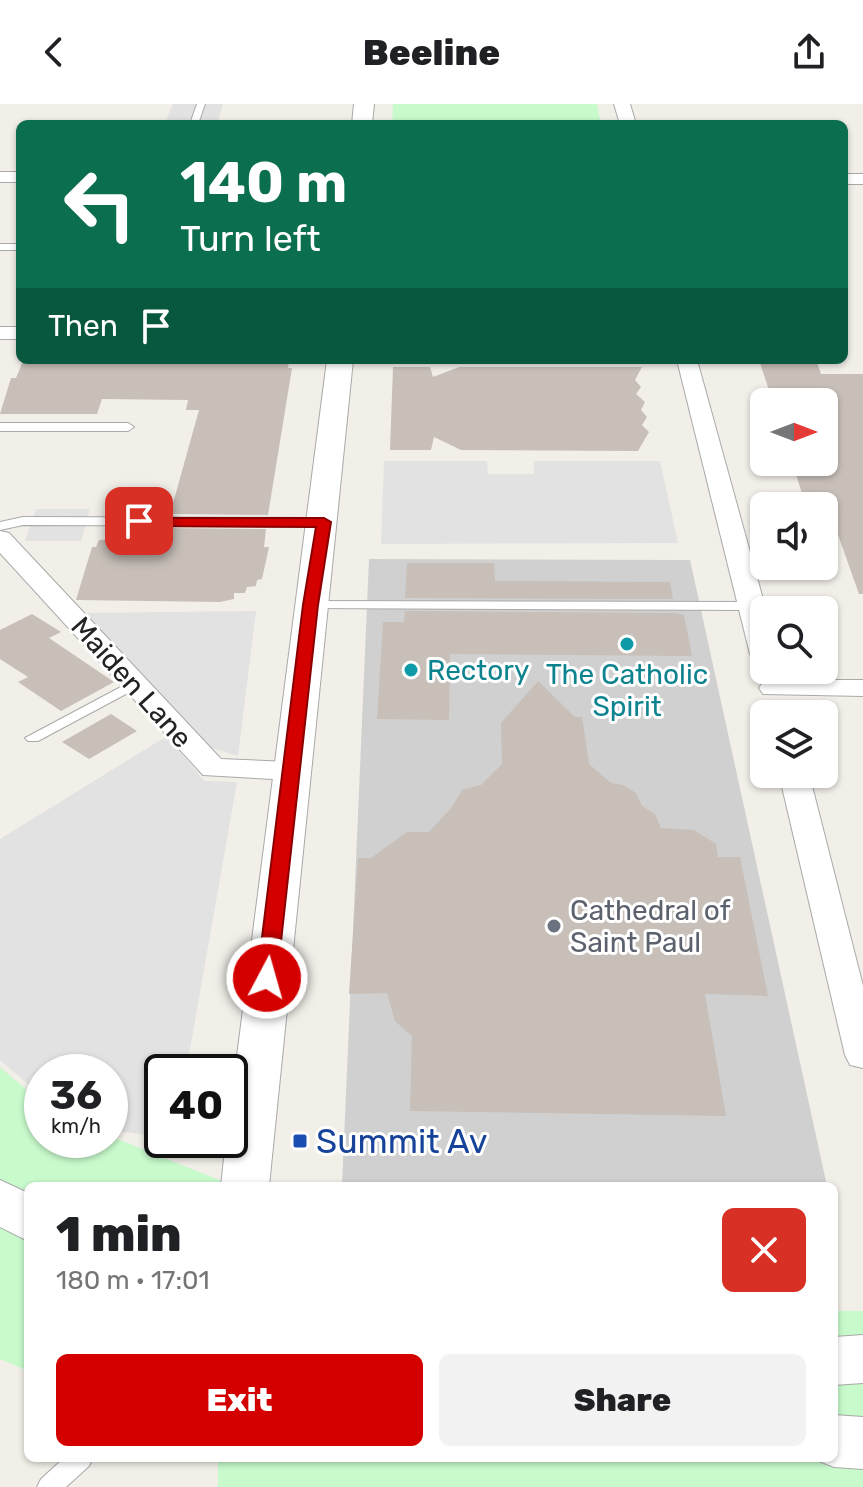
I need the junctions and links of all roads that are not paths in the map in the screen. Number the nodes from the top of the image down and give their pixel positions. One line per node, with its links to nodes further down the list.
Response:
1 (340, 364): 5 (street)
2 (688, 364): 9 (street)
3 (0, 427): 4 (lane)
4 (128, 427)
5 (324, 522): 6 (lane); 8 (street)
6 (0, 526)
7 (0, 538): 10 (street, Maiden Lane)
8 (310, 605): 9 (lane); 14 (street)
9 (750, 606)
10 (134, 684): 13 (lane); 14 (street, Maiden Lane)
11 (863, 688): 12 (street)
12 (774, 691)
13 (33, 738)
14 (290, 771): 17 (street)
15 (797, 788): 16 (street)
16 (863, 1055)
17 (245, 1182)
18 (0, 1200): 19 (street)
19 (24, 1217)
20 (863, 1359): 21 (street)
21 (838, 1361)
22 (838, 1441): 23 (street)
23 (863, 1443)
24 (77, 1462): 25 (lane)
25 (49, 1487)

